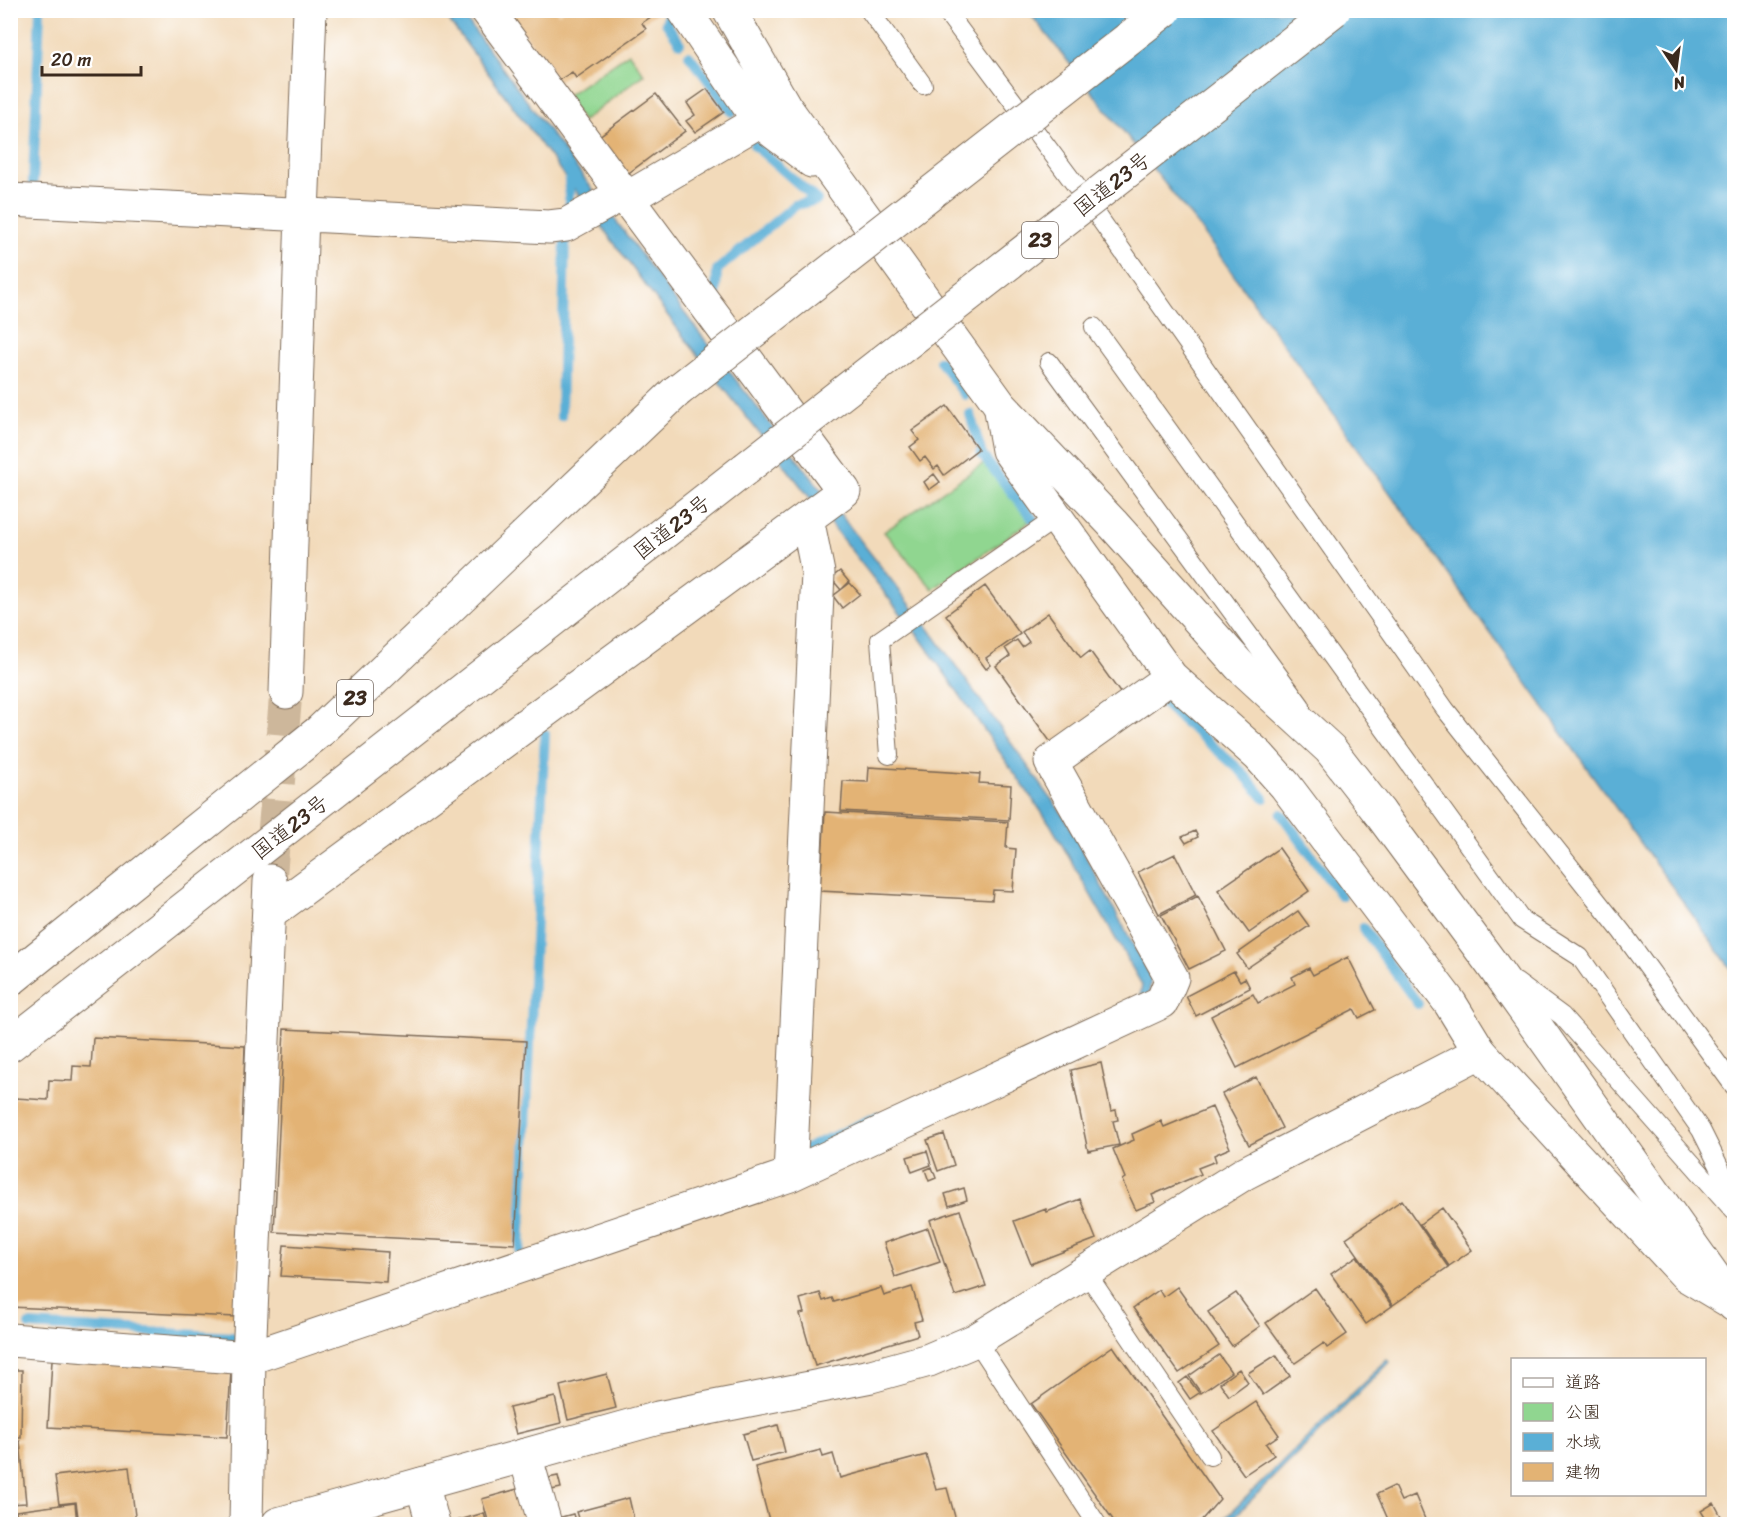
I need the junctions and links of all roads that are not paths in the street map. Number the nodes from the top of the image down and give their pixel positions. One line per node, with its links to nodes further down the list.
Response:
1 (310, 10): 14 (main road)
2 (488, 10): 13 (main road)
3 (684, 10): 10 (main road)
4 (729, 10): 11 (main road)
5 (869, 10): 9 (lane)
6 (945, 10): 30 (lane)
7 (1165, 10): 27 (main road, 23, bridge)
8 (1334, 10): 28 (main road, 国道23号 / 23, bridge)
9 (923, 85)
10 (759, 121): 11 (main road); 13 (main road)
11 (837, 180): 17 (main road)
12 (10, 200): 14 (main road)
13 (611, 202): 14 (main road); 18 (main road)
14 (302, 214): 21 (main road)
15 (1094, 327): 31 (lane)
16 (1049, 362): 22 (lane)
17 (1000, 405): 19 (main road); 22 (main road)
18 (820, 508): 25 (main road); 32 (main road)
19 (1056, 518): 20 (main road); 23 (lane)
20 (1171, 677): 29 (main road); 32 (main road)
21 (286, 692)
22 (1330, 749): 26 (main road)
23 (889, 755)
24 (270, 881): 25 (main road)
25 (269, 914): 40 (main road)
26 (1491, 963): 35 (lane); 37 (main road)
27 (10, 980)
28 (10, 1045)
29 (1480, 1052): 36 (main road); 37 (main road)
30 (1734, 1086)
31 (1701, 1130): 33 (lane); 34 (lane)
32 (791, 1162): 40 (main road)
33 (1734, 1173)
34 (1734, 1196)
35 (1734, 1211)
36 (1086, 1272): 39 (main road); 42 (lane)
37 (1734, 1304)
38 (10, 1340): 40 (main road)
39 (976, 1340): 41 (main road); 48 (lane)
40 (249, 1358): 44 (main road)
41 (525, 1455): 43 (main road); 47 (main road)
42 (1210, 1456)
43 (422, 1484): 45 (main road); 46 (main road)
44 (246, 1524)
45 (278, 1524)
46 (433, 1524)
47 (545, 1524)
48 (1097, 1524)

